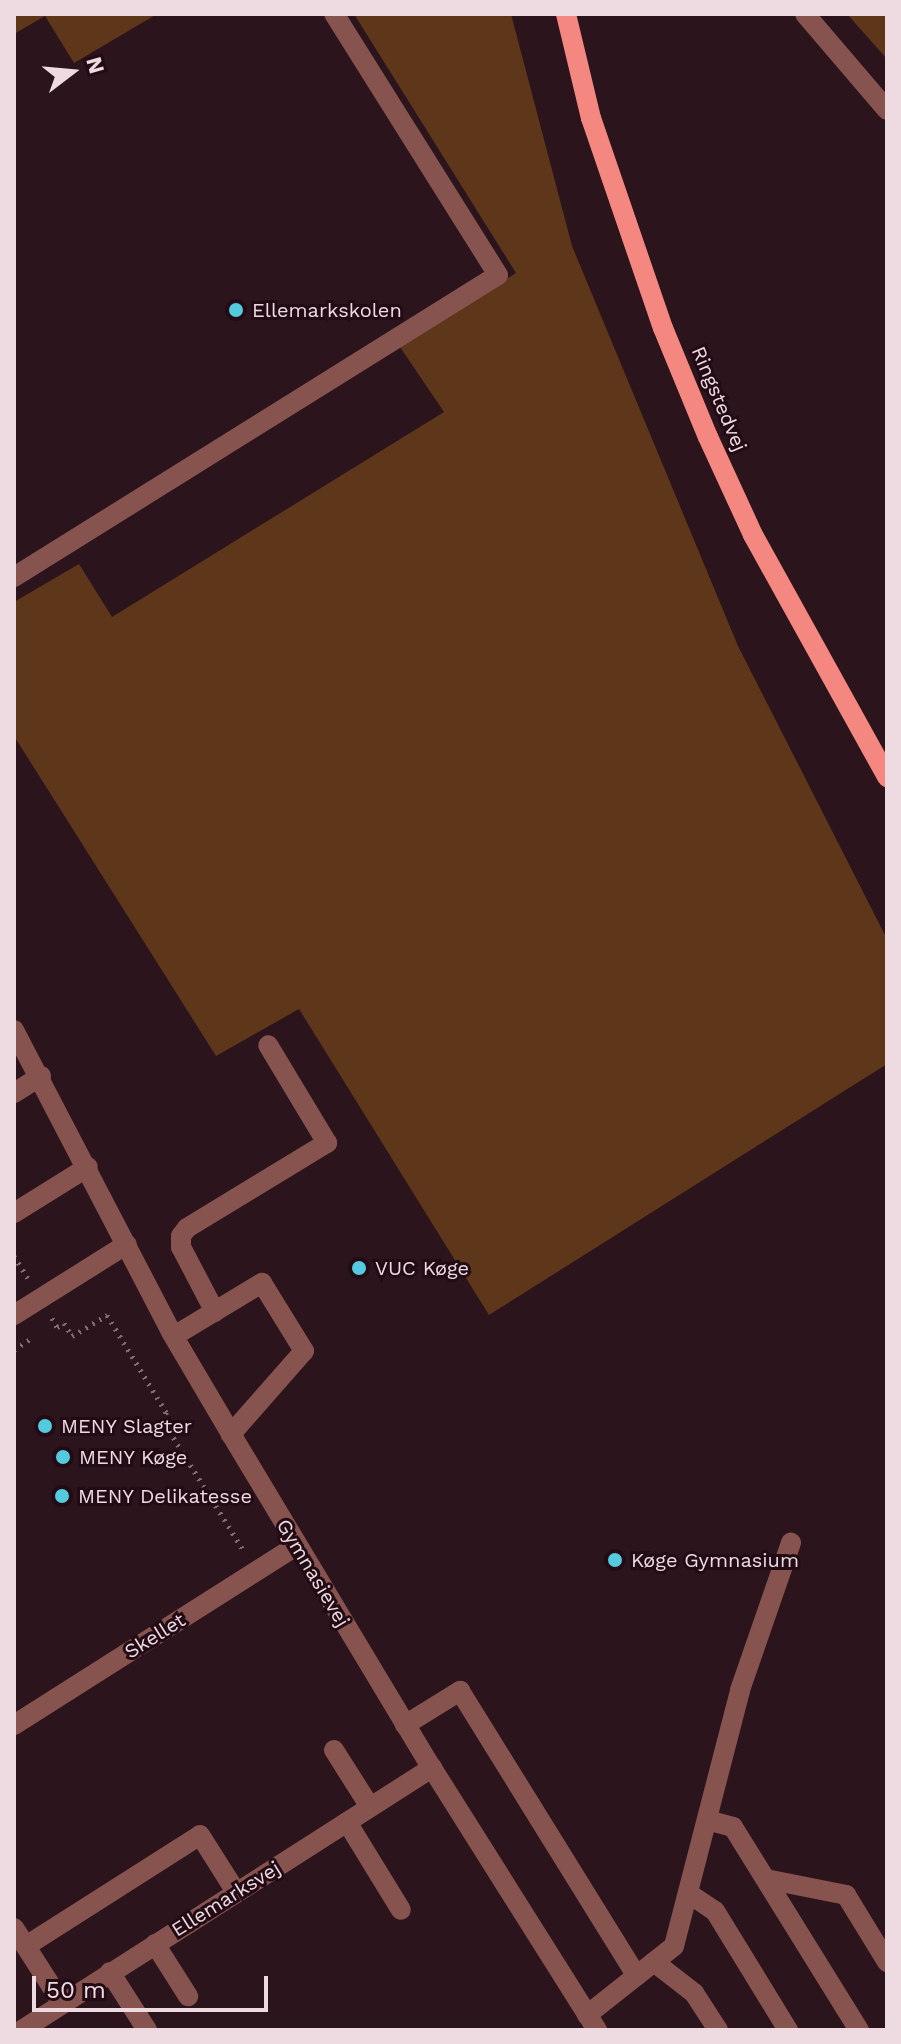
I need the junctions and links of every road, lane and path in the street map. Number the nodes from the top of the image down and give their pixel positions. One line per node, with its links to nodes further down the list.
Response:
1 (334, 14): 5 (street)
2 (566, 14): 6 (main road, Ringstedvej)
3 (805, 14): 4 (street)
4 (887, 110)
5 (14, 577)
6 (887, 777)
7 (14, 1030): 9 (street, Gymnasievej)
8 (268, 1045): 16 (street)
9 (41, 1076): 10 (street); 11 (street, Gymnasievej)
10 (14, 1093)
11 (88, 1167): 12 (street); 13 (street, Gymnasievej)
12 (14, 1213)
13 (127, 1244): 15 (street); 18 (street, Gymnasievej)
14 (14, 1256): 15 (path)
15 (41, 1298): 17 (street); 22 (path)
16 (215, 1312): 18 (street); 19 (street)
17 (14, 1315)
18 (174, 1336): 19 (street, Gymnasievej)
19 (231, 1434): 21 (street, Gymnasievej)
20 (791, 1543): 28 (street, Gymnasievej)
21 (296, 1546): 22 (street, Skellet); 24 (street, Gymnasievej)
22 (257, 1571): 23 (street, Skellet)
23 (14, 1725)
24 (405, 1725): 26 (street, Gymnasievej); 40 (street)
25 (334, 1750): 27 (street)
26 (432, 1768): 27 (street, Ellemarksvej); 43 (street, Gymnasievej)
27 (370, 1807): 29 (street, Ellemarksvej)
28 (707, 1820): 30 (street); 32 (street, Gymnasievej)
29 (347, 1822): 31 (street, Ellemarksvej); 33 (street)
30 (766, 1879): 38 (street); 48 (street)
31 (236, 1892): 35 (street, Ellemarksvej); 36 (street)
32 (688, 1893): 37 (street, Gymnasievej); 47 (street)
33 (401, 1910)
34 (14, 1928): 36 (street)
35 (155, 1944): 39 (street, Ellemarksvej); 41 (street)
36 (26, 1946): 42 (street)
37 (654, 1962): 40 (street, Gymnasievej); 46 (street)
38 (887, 1962)
39 (110, 1972): 42 (street, Ellemarksvej); 45 (street)
40 (637, 1976): 43 (street, Gymnasievej)
41 (188, 1996)
42 (62, 2003): 44 (street, Ellemarksvej)
43 (592, 2022)
44 (22, 2030)
45 (147, 2030)
46 (718, 2030)
47 (788, 2030)
48 (859, 2030)

